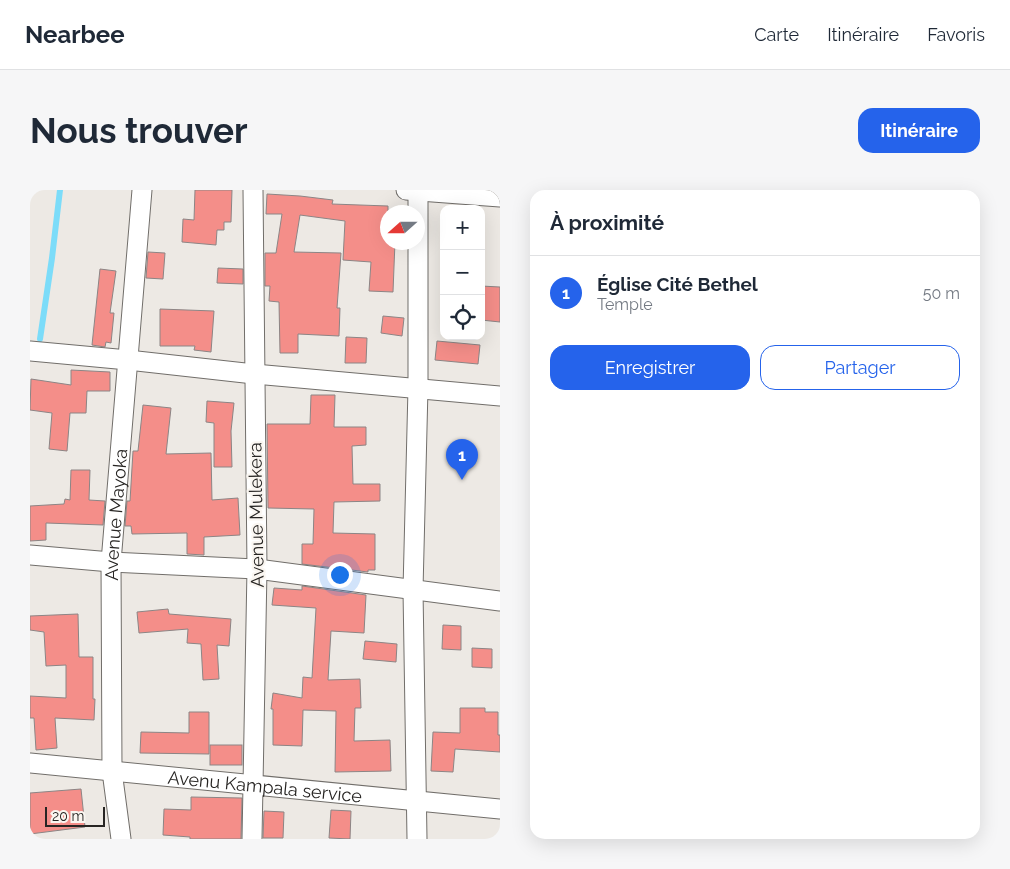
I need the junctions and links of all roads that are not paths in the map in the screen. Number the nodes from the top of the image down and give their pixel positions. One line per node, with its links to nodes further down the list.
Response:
1 (142, 190): 6 (street, Avenue Mayoka)
2 (253, 190): 7 (street, Avenue Mulekera)
3 (413, 190): 4 (street); 8 (street)
4 (500, 196)
5 (30, 351): 6 (street)
6 (128, 360): 7 (street); 11 (street, Avenue Mayoka)
7 (254, 374): 8 (street); 12 (street, Avenue Mulekera)
8 (418, 388): 9 (street); 13 (street)
9 (500, 396)
10 (30, 555): 11 (street)
11 (111, 562): 12 (street); 16 (street, Avenue Mayoka)
12 (257, 569): 13 (street); 17 (street, Avenue Mulekera)
13 (413, 590): 14 (street); 18 (street)
14 (500, 601)
15 (30, 763): 16 (street, Avenu Kampala service)
16 (112, 771): 17 (street, Avenu Kampala service); 20 (street, Avenue Mayoka)
17 (254, 784): 18 (street, Avenu Kampala service); 21 (street, Avenue Mulekera)
18 (417, 800): 19 (street, Avenu Kampala service); 22 (street)
19 (500, 808)
20 (122, 839)
21 (252, 839)
22 (417, 839)

